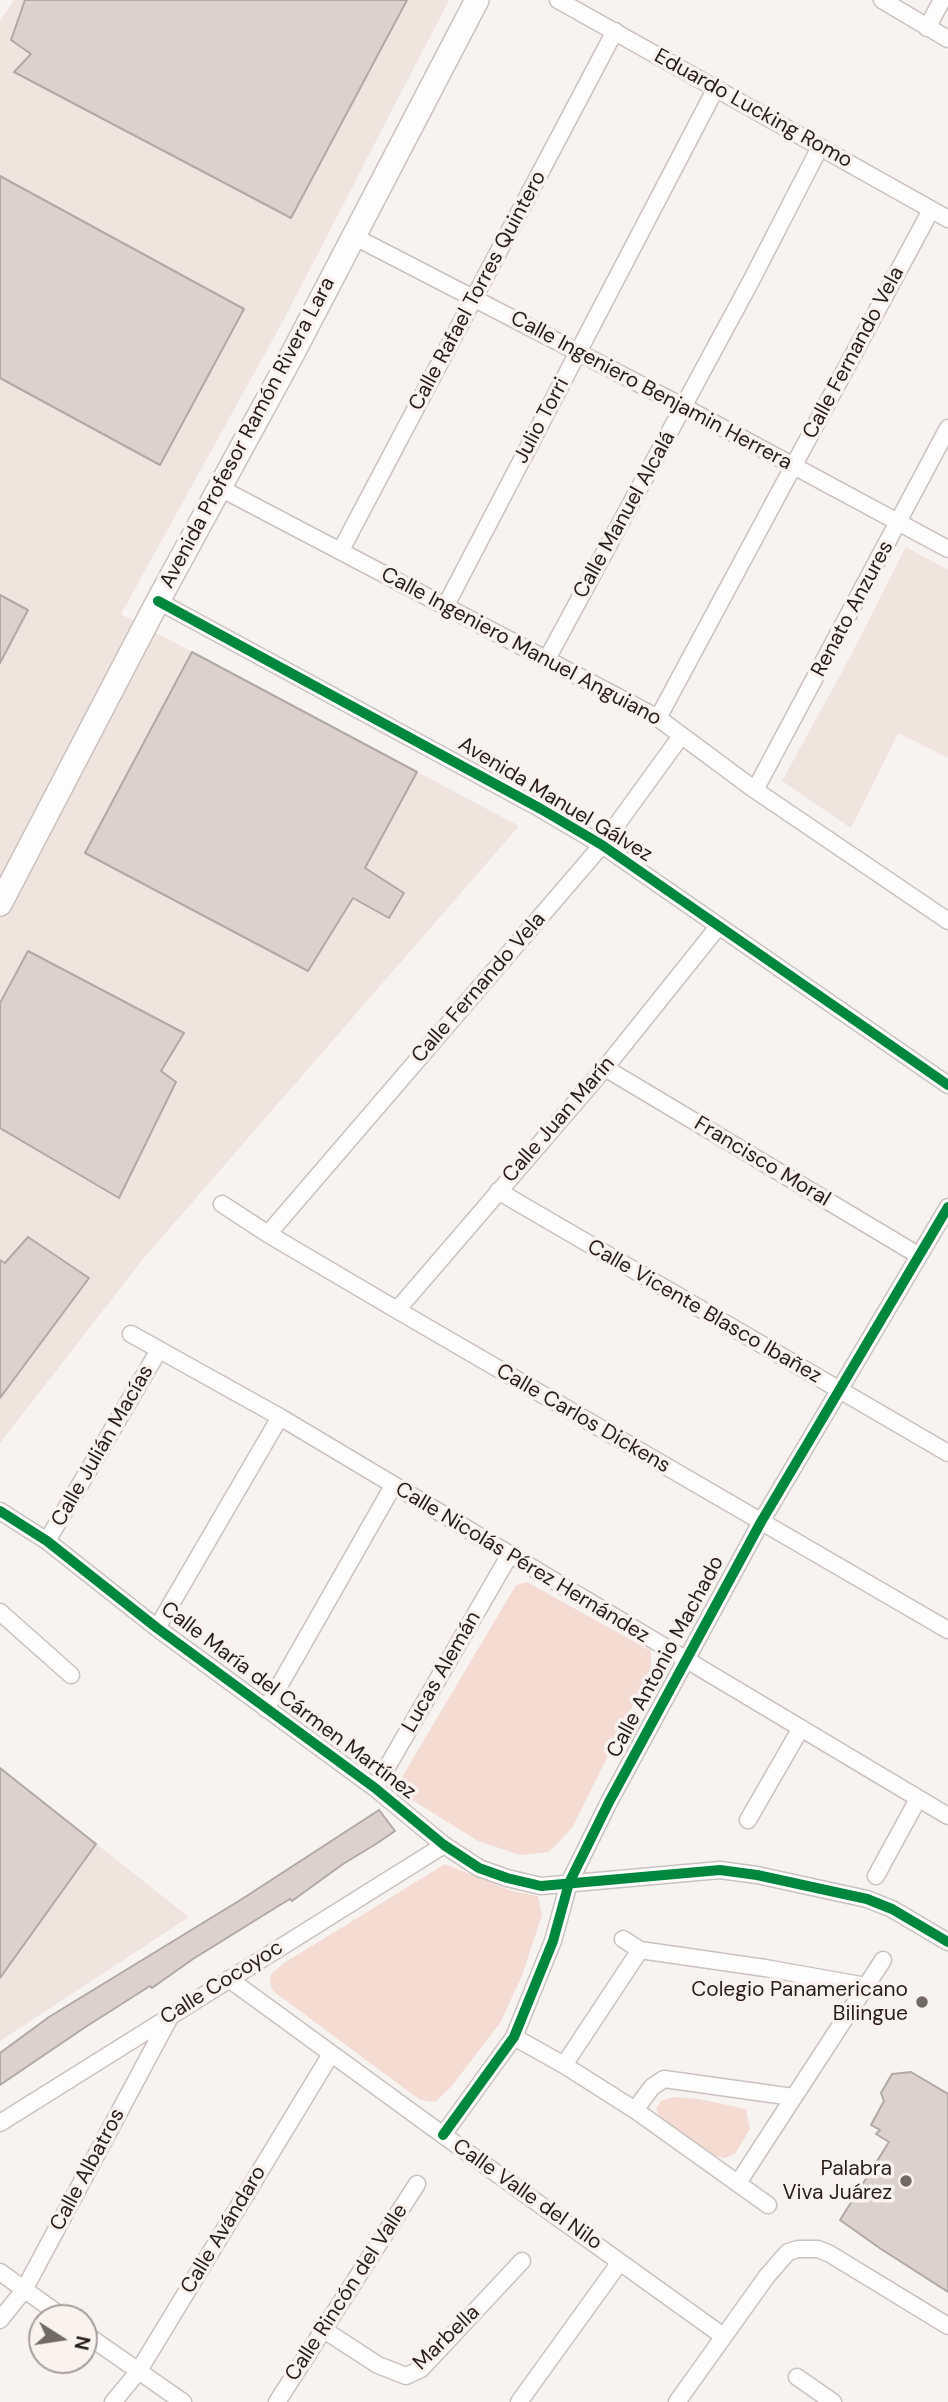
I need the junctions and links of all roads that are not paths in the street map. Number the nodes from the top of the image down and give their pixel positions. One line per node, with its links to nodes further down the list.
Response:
1 (478, 0): 12 (main road, Avenida Profesor Ramón Rivera Lara)
2 (558, 0): 6 (street, Eduardo Lucking Romo)
3 (882, 0): 5 (street)
4 (942, 0): 5 (street)
5 (927, 28): 7 (street)
6 (615, 32): 8 (street, Eduardo Lucking Romo); 13 (street, Calle Rafael Torres Quintero)
7 (948, 39)
8 (716, 88): 9 (street, Eduardo Lucking Romo); 14 (street, Julio Torri)
9 (820, 147): 10 (street, Eduardo Lucking Romo); 15 (street, Calle Manuel Alcalá)
10 (931, 210): 11 (street, Eduardo Lucking Romo); 17 (street, Calle Fernando Vela)
11 (948, 219)
12 (353, 236): 13 (street, Calle Ingeniero Benjamin Herrera); 18 (main road, Avenida Profesor Ramón Rivera Lara)
13 (474, 297): 14 (street, Calle Ingeniero Benjamin Herrera); 21 (street, Calle Rafael Torres Quintero)
14 (578, 353): 15 (street, Calle Ingeniero Benjamin Herrera); 23 (street, Julio Torri)
15 (684, 407): 17 (street, Calle Ingeniero Benjamin Herrera); 24 (street, Calle Manuel Alcalá)
16 (948, 428): 19 (street, Renato Anzures)
17 (793, 466): 19 (street, Calle Ingeniero Benjamin Herrera); 25 (street, Calle Fernando Vela)
18 (220, 488): 21 (street, Calle Ingeniero Manuel Anguiano); 22 (main road, Avenida Profesor Ramón Rivera Lara)
19 (899, 523): 20 (street, Calle Ingeniero Benjamin Herrera); 27 (street, Renato Anzures)
20 (948, 549)
21 (341, 550): 23 (street, Calle Ingeniero Manuel Anguiano)
22 (158, 601): 28 (street, Avenida Manuel Gálvez); 29 (main road, Avenida Profesor Ramón Rivera Lara)
23 (446, 605): 24 (street, Calle Ingeniero Manuel Anguiano)
24 (547, 659): 25 (street, Calle Ingeniero Manuel Anguiano)
25 (657, 718): 26 (street, Calle Ingeniero Manuel Anguiano)
26 (681, 736): 27 (street, Calle Ingeniero Manuel Anguiano); 28 (street, Calle Fernando Vela)
27 (755, 790): 30 (street, Calle Ingeniero Manuel Anguiano)
28 (602, 845): 31 (street, Avenida Manuel Gálvez); 37 (street, Calle Fernando Vela)
29 (0, 904)
30 (948, 921)
31 (719, 927): 32 (street, Calle Juan Marín); 33 (street, Avenida Manuel Gálvez)
32 (605, 1068): 34 (street, Calle Juan Marín); 38 (street, Francisco Moral)
33 (948, 1085)
34 (498, 1191): 39 (street, Calle Juan Marín); 42 (street, Calle Vicente Blasco Ibañez)
35 (222, 1203): 37 (street, Calle Carlos Dickens)
36 (948, 1206): 38 (street, Calle Antonio Machado)
37 (268, 1234): 39 (street, Calle Carlos Dickens)
38 (918, 1255): 42 (street, Calle Antonio Machado)
39 (397, 1310): 47 (street, Calle Carlos Dickens)
40 (131, 1334): 41 (street, Calle Nicolás Pérez Hernández)
41 (159, 1350): 43 (street, Calle Nicolás Pérez Hernández); 48 (street, Calle Julián Macías)
42 (838, 1391): 44 (street, Calle Vicente Blasco Ibañez); 47 (street, Calle Antonio Machado)
43 (280, 1417): 45 (street, Calle Nicolás Pérez Hernández); 51 (street)
44 (948, 1453)
45 (393, 1486): 49 (street, Calle Nicolás Pérez Hernández); 55 (street)
46 (0, 1511): 48 (street, Calle María del Cármen Martínez)
47 (761, 1522): 52 (street, Calle Carlos Dickens); 53 (street, Calle Antonio Machado)
48 (47, 1541): 51 (street, Calle María del Cármen Martínez)
49 (509, 1556): 53 (street, Calle Nicolás Pérez Hernández); 57 (street, Lucas Alemán)
50 (0, 1612): 54 (street)
51 (157, 1628): 55 (street, Calle María del Cármen Martínez)
52 (948, 1630)
53 (685, 1660): 56 (street, Calle Nicolás Pérez Hernández); 63 (street, Calle Antonio Machado)
54 (71, 1675)
55 (266, 1709): 57 (street, Calle María del Cármen Martínez)
56 (801, 1728): 58 (street, Calle Nicolás Pérez Hernández); 60 (street)
57 (375, 1788): 61 (street, Calle María del Cármen Martínez)
58 (918, 1799): 59 (street, Calle Nicolás Pérez Hernández); 62 (street)
59 (948, 1816)
60 (748, 1820)
61 (444, 1845): 63 (street, Calle María del Cármen Martínez); 68 (street, Calle Cocoyoc)
62 (877, 1876)
63 (569, 1883): 65 (street, Calle María del Cármen Martínez); 71 (street, Calle Antonio Machado)
64 (623, 1939): 66 (street)
65 (948, 1942)
66 (640, 1950): 69 (street); 73 (street)
67 (883, 1960): 69 (street)
68 (229, 1979): 70 (street, Calle Cocoyoc); 72 (street, Calle Valle del Nilo)
69 (866, 1986): 74 (street)
70 (171, 2016): 76 (street, Calle Cocoyoc); 84 (street, Calle Albatros)
71 (514, 2037): 73 (street); 77 (street, Calle Antonio Machado)
72 (331, 2054): 77 (street, Calle Valle del Nilo); 91 (street, Calle Avándaro)
73 (564, 2065): 75 (street)
74 (793, 2097): 75 (street); 78 (street)
75 (635, 2110): 78 (street)
76 (0, 2123)
77 (443, 2135): 82 (street, Calle Valle del Nilo)
78 (738, 2183): 80 (street)
79 (417, 2185): 88 (street, Calle Rincón del Valle)
80 (768, 2205)
81 (522, 2261): 88 (street, Marbella)
82 (620, 2262): 89 (street, Calle Valle del Nilo); 96 (street)
83 (0, 2272): 84 (street)
84 (24, 2290): 85 (street); 86 (street, Calle Albatros)
85 (44, 2304)
86 (0, 2320)
87 (948, 2326): 89 (street)
88 (324, 2330): 95 (street, Calle Rincón del Valle)
89 (723, 2336): 97 (street)
90 (98, 2343): 91 (street)
91 (138, 2372): 93 (street, Calle Avándaro); 94 (street)
92 (797, 2377): 98 (street)
93 (113, 2402)
94 (183, 2402)
95 (277, 2402)
96 (519, 2402)
97 (677, 2402)
98 (833, 2402)

